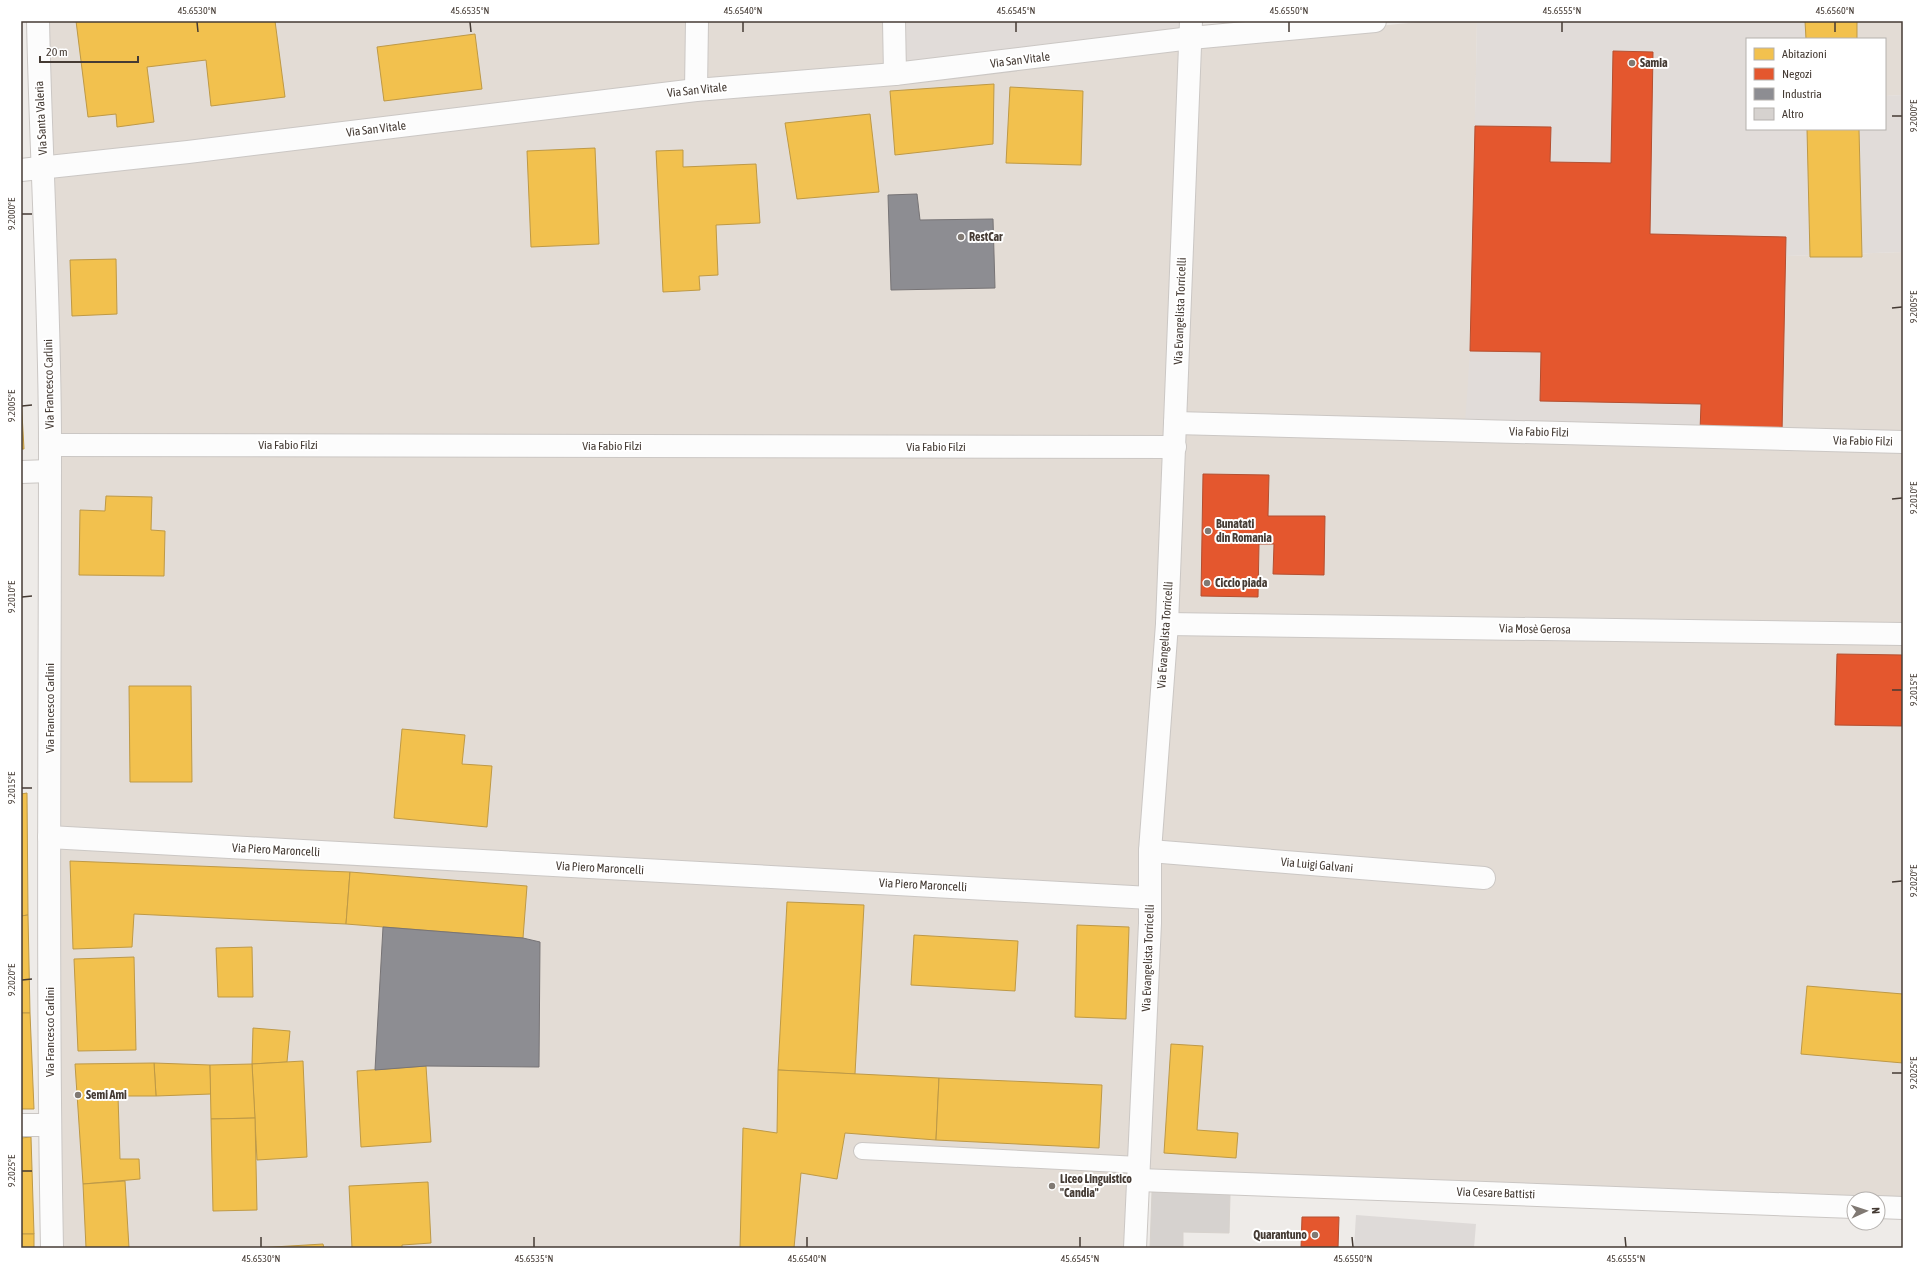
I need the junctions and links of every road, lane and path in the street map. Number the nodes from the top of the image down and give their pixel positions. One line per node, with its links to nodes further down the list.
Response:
1 (38, 21): 8 (street, Via Santa Valeria)
2 (697, 21): 7 (street)
3 (894, 21): 6 (street)
4 (1375, 21): 5 (street, Via San Vitale)
5 (1191, 30): 6 (street, Via San Vitale); 10 (street, Via Evangelista Torricelli)
6 (895, 74): 7 (street, Via San Vitale)
7 (696, 90): 8 (street, Via San Vitale)
8 (44, 167): 9 (street, Via San Vitale); 12 (street, Via Francesco Carlini)
9 (21, 170)
10 (1176, 423): 11 (street, Via Fabio Filzi); 13 (street, Via Evangelista Torricelli)
11 (1903, 442)
12 (50, 445): 13 (street, Via Fabio Filzi); 15 (street, Via Francesco Carlini)
13 (1175, 447): 16 (street, Via Evangelista Torricelli)
14 (21, 472): 15 (street)
15 (50, 472): 18 (street, Via Francesco Carlini)
16 (1167, 624): 17 (street, Via Mosè Gerosa); 19 (street, Via Evangelista Torricelli)
17 (1903, 634)
18 (49, 837): 21 (street, Via Piero Maroncelli); 22 (street, Via Francesco Carlini)
19 (1150, 851): 20 (street, Via Luigi Galvani); 21 (street, Via Evangelista Torricelli)
20 (1484, 878)
21 (1150, 898): 25 (street, Via Evangelista Torricelli)
22 (50, 1124): 23 (street); 29 (street, Via Francesco Carlini)
23 (21, 1125)
24 (862, 1151): 25 (lane)
25 (1139, 1172): 26 (street, Via Cesare Battisti); 30 (street, Via Evangelista Torricelli)
26 (1846, 1207)
27 (1886, 1208): 28 (street)
28 (1903, 1208)
29 (52, 1248)
30 (1135, 1248)

